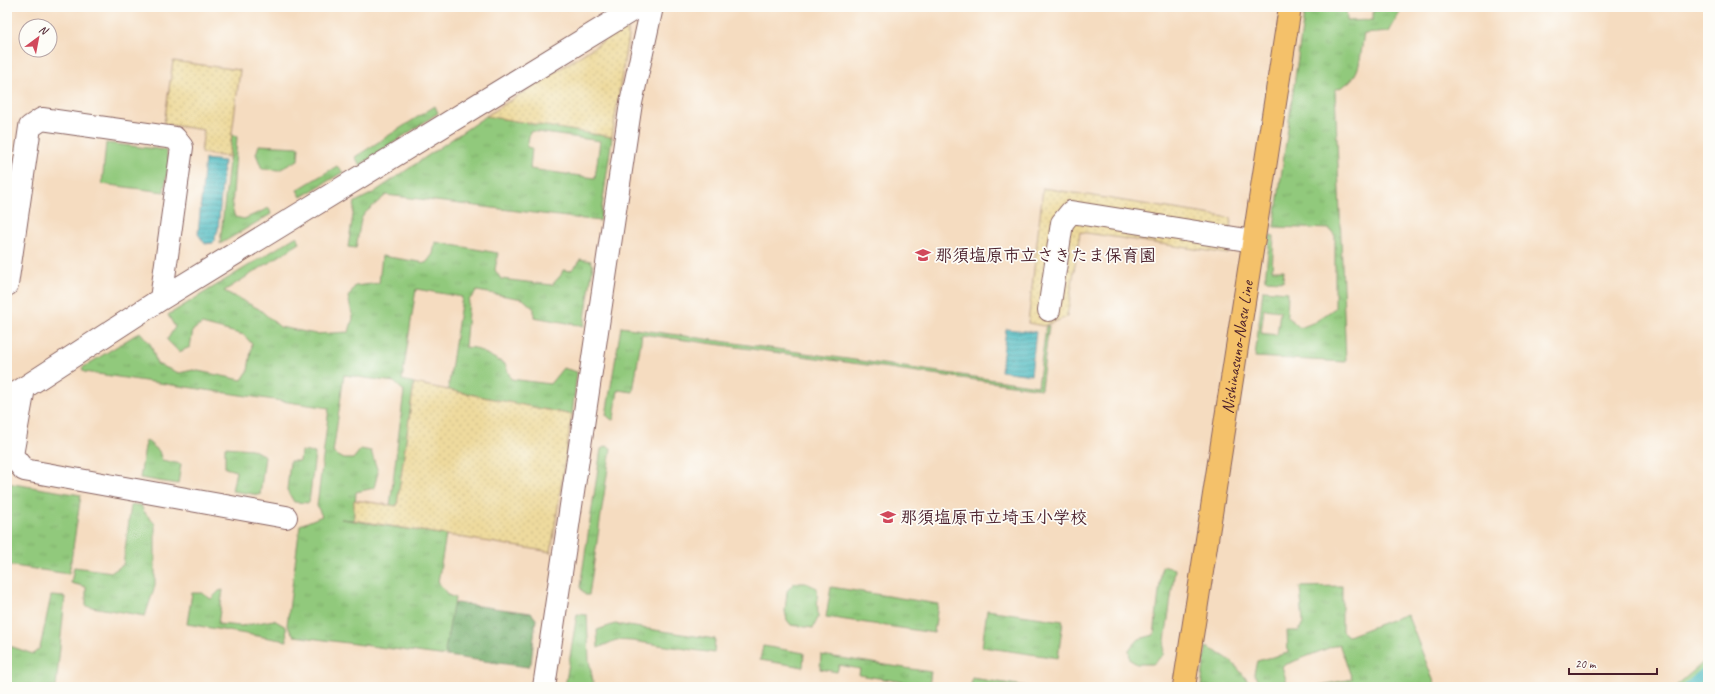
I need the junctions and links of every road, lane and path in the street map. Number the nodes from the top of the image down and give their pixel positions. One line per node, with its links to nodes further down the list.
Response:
1 (637, 7): 6 (street)
2 (652, 7): 10 (street)
3 (1290, 7): 4 (main road, Nishinasuno-Nasu Line)
4 (1253, 240): 7 (street); 11 (main road, Nishinasuno-Nasu Line)
5 (7, 285): 6 (street)
6 (161, 298): 8 (street)
7 (1049, 310)
8 (16, 394): 9 (street)
9 (286, 517)
10 (544, 687)
11 (1184, 687)

